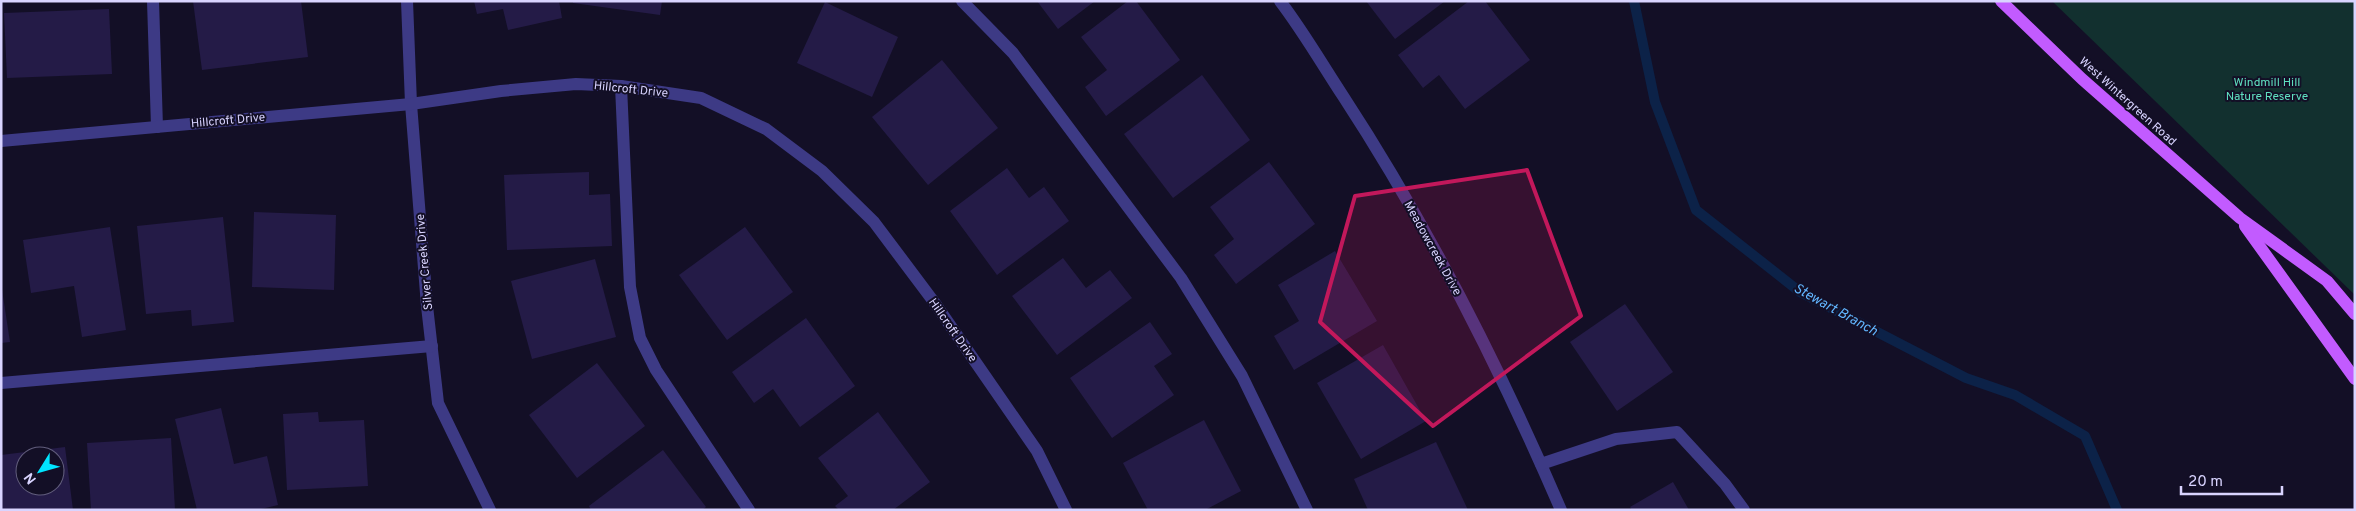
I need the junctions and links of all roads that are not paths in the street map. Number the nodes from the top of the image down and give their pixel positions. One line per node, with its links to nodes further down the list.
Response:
1 (153, 1): 8 (street)
2 (407, 1): 7 (street, Silver Creek Drive)
3 (962, 1): 19 (street)
4 (1280, 1): 15 (street, Meadowcreek Drive)
5 (2001, 1): 10 (main road, West Wintergreen Road)
6 (621, 86): 7 (street, Hillcroft Drive); 17 (street); 18 (street, Hillcroft Drive)
7 (411, 104): 8 (street, Hillcroft Drive); 12 (street, Silver Creek Drive)
8 (158, 127): 9 (street, Hillcroft Drive)
9 (1, 141)
10 (2240, 218): 11 (main road, West Wintergreen Road); 13 (main road, West Wintergreen Road)
11 (2355, 314)
12 (432, 346): 14 (street); 16 (street, Silver Creek Drive)
13 (2355, 379)
14 (1, 383)
15 (1541, 464): 20 (street, Meadowcreek Drive); 21 (street)
16 (487, 508)
17 (750, 510)
18 (1066, 510)
19 (1307, 510)
20 (1561, 510)
21 (1744, 510)

